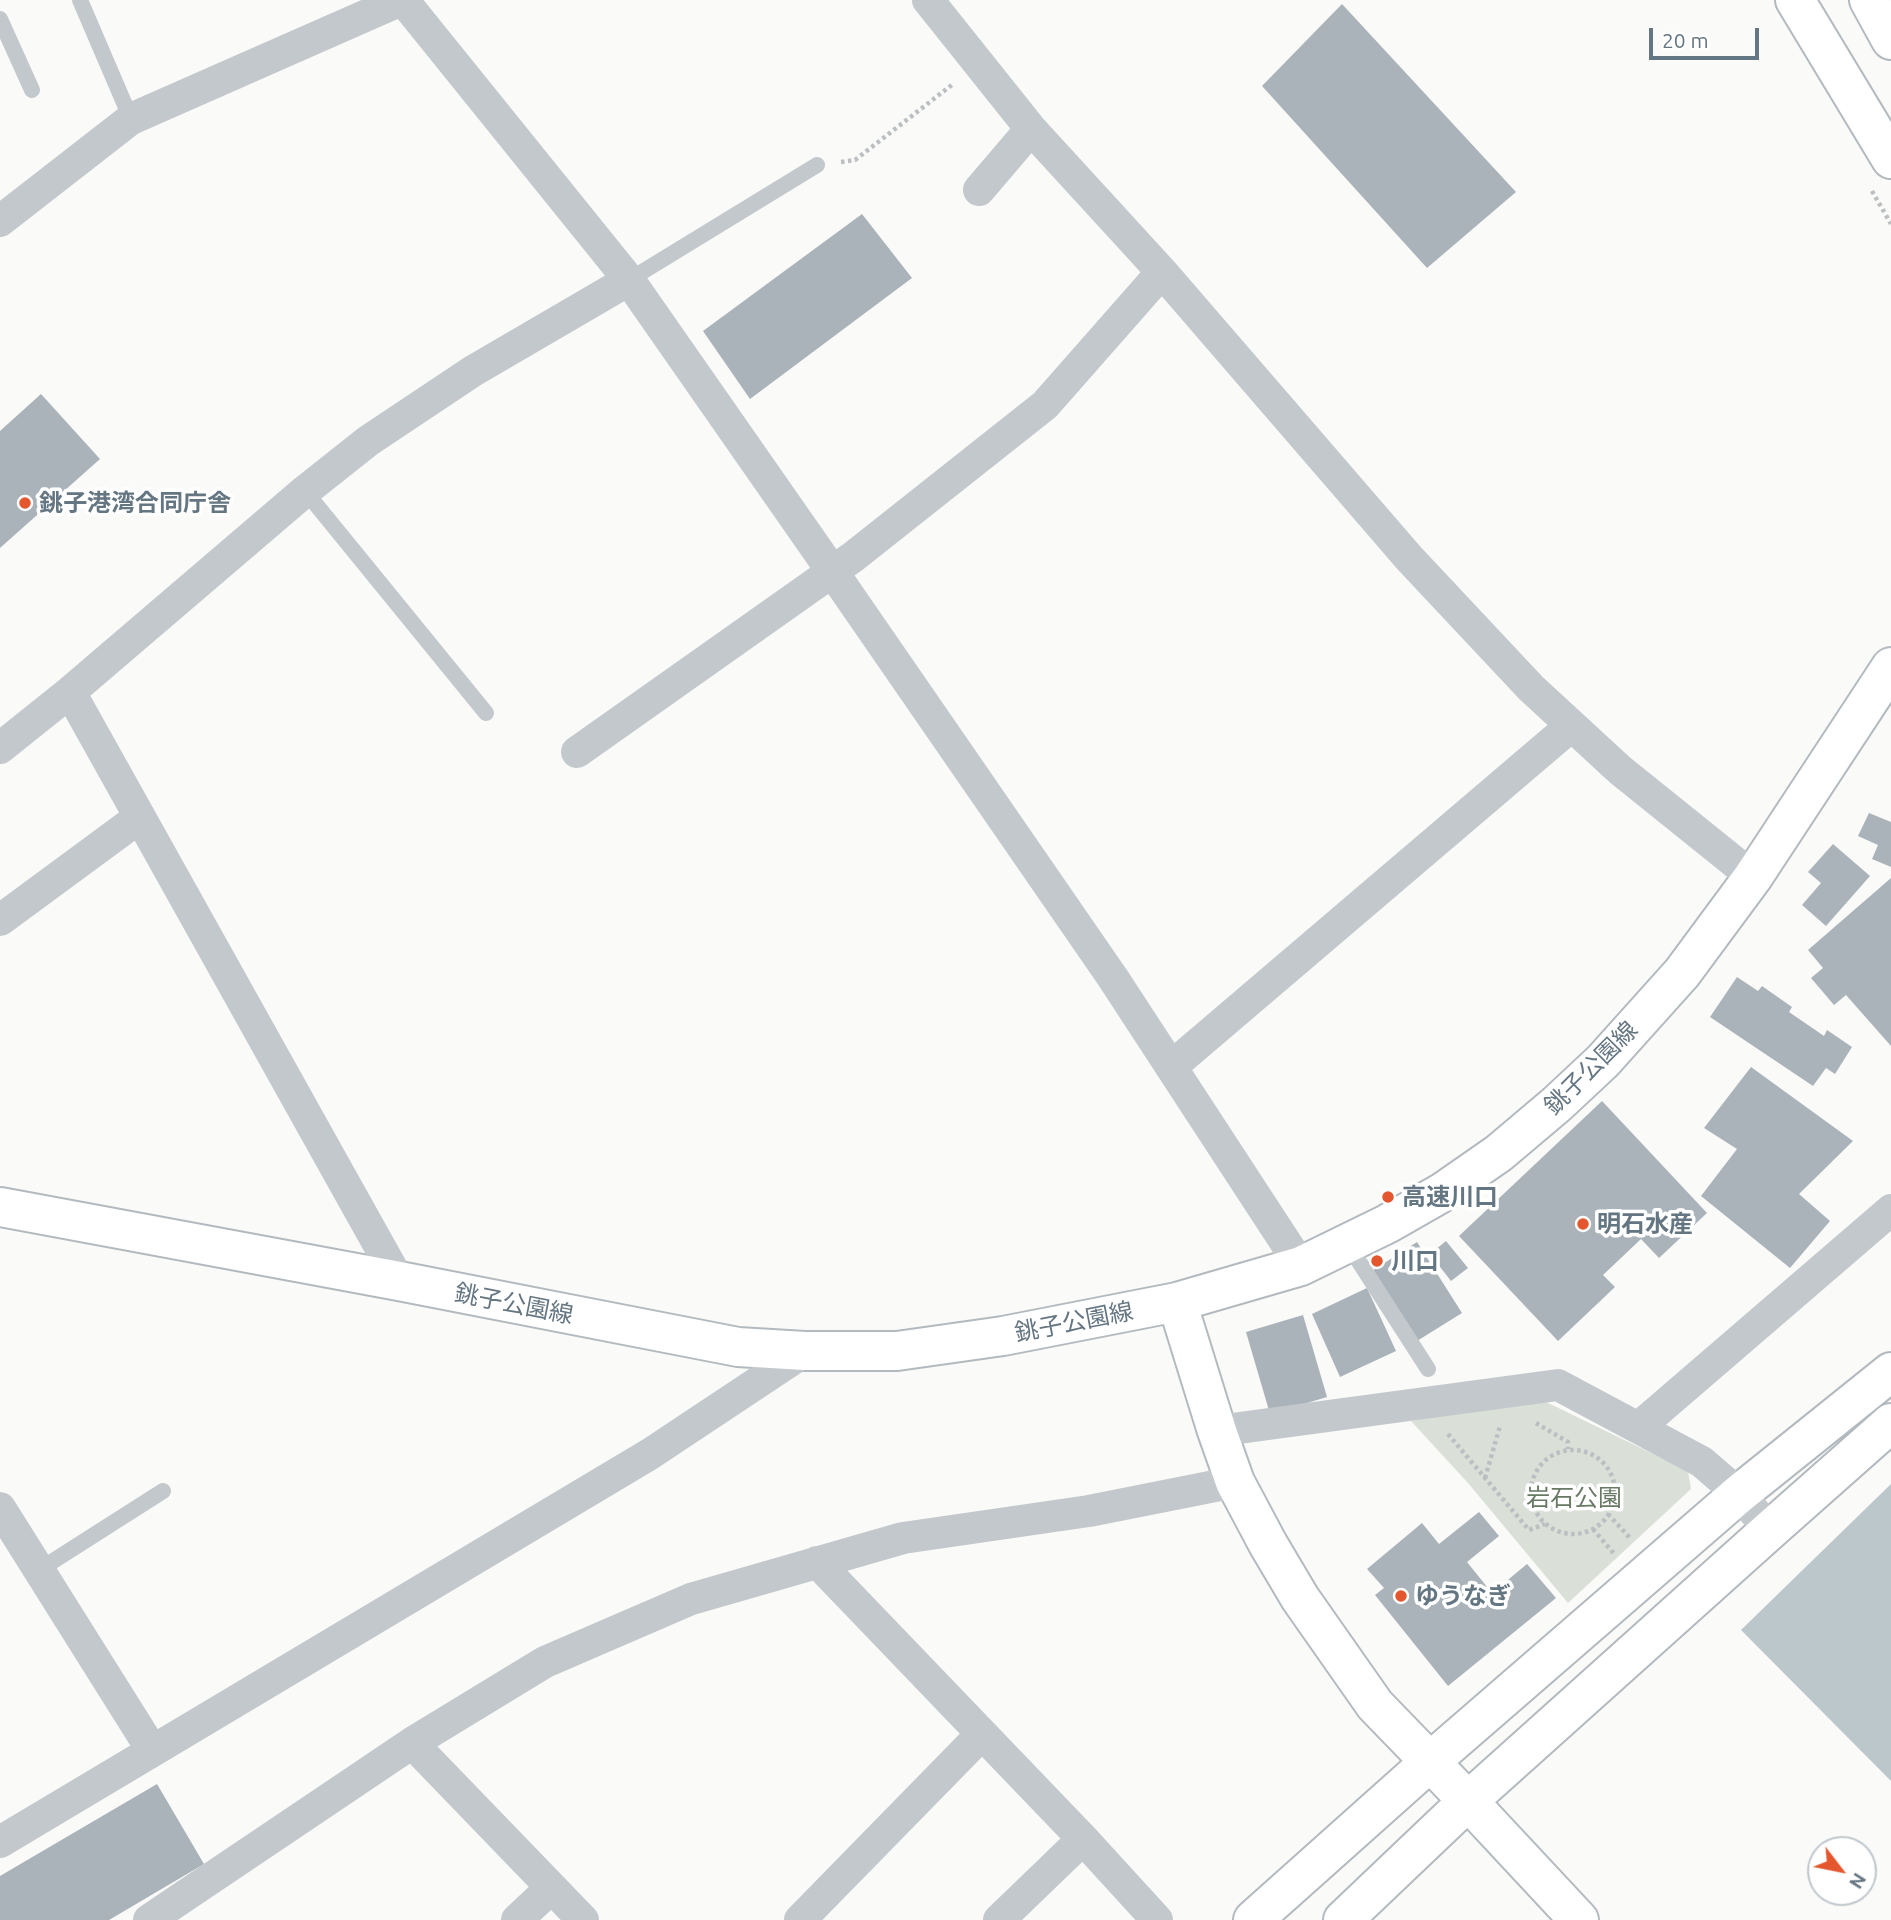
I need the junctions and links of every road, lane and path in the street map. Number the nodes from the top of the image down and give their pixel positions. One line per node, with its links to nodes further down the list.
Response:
1 (80, 0): 10 (lane)
2 (402, 0): 10 (street); 17 (street)
3 (928, 0): 8 (street)
4 (1795, 0): 12 (street)
5 (1869, 0): 7 (street)
6 (0, 19): 9 (lane)
7 (1891, 40)
8 (979, 64): 11 (street); 13 (path)
9 (32, 90)
10 (131, 119): 15 (street)
11 (1031, 129): 14 (street); 16 (street)
12 (1891, 159)
13 (817, 164): 17 (lane)
14 (979, 190)
15 (0, 221)
16 (1163, 272): 19 (street); 23 (street)
17 (629, 280): 18 (street); 19 (street)
18 (305, 491): 21 (street); 22 (lane)
19 (832, 571): 25 (street); 29 (street)
20 (1891, 667): 27 (street, 銚子公園線)
21 (70, 692): 24 (street); 26 (street)
22 (486, 713)
23 (1571, 726): 27 (street); 29 (street)
24 (0, 748)
25 (577, 752)
26 (140, 817): 28 (street); 34 (street)
27 (1753, 877): 32 (street, 銚子公園線)
28 (0, 920)
29 (1171, 1067): 33 (street)
30 (0, 1207): 34 (street, 銚子公園線)
31 (1891, 1210): 41 (street)
32 (1347, 1243): 33 (street, 銚子公園線); 37 (lane)
33 (1301, 1265): 35 (street, 銚子公園線)
34 (399, 1281): 36 (street, 銚子公園線)
35 (1177, 1302): 36 (street, 銚子公園線); 43 (street)
36 (805, 1351): 59 (street)
37 (1428, 1369)
38 (1891, 1372): 47 (street)
39 (1502, 1418): 44 (path)
40 (1891, 1423): 52 (street)
41 (1639, 1427): 43 (street); 47 (street)
42 (1444, 1428): 44 (path)
43 (1217, 1431): 45 (street)
44 (1485, 1478): 50 (path)
45 (1235, 1482): 55 (street); 60 (street)
46 (163, 1491): 56 (lane)
47 (1739, 1494): 52 (street); 60 (street)
48 (0, 1508): 56 (street)
49 (1608, 1514): 50 (path); 51 (path); 53 (path)
50 (1545, 1524): 51 (path)
51 (1592, 1529): 54 (path)
52 (1770, 1530): 61 (street)
53 (1637, 1545)
54 (1619, 1559)
55 (817, 1562): 57 (street); 58 (street)
56 (39, 1570): 59 (street)
57 (982, 1734): 62 (street); 68 (street)
58 (412, 1743): 64 (street); 65 (street)
59 (152, 1750): 63 (street)
60 (1431, 1761): 61 (street); 71 (street)
61 (1468, 1801): 72 (street); 73 (street)
62 (1083, 1839): 69 (street); 70 (street)
63 (0, 1842)
64 (551, 1888): 66 (street); 67 (street)
65 (149, 1920)
66 (517, 1920)
67 (583, 1920)
68 (800, 1920)
69 (999, 1920)
70 (1157, 1920)
71 (1253, 1920)
72 (1343, 1920)
73 (1579, 1920)

